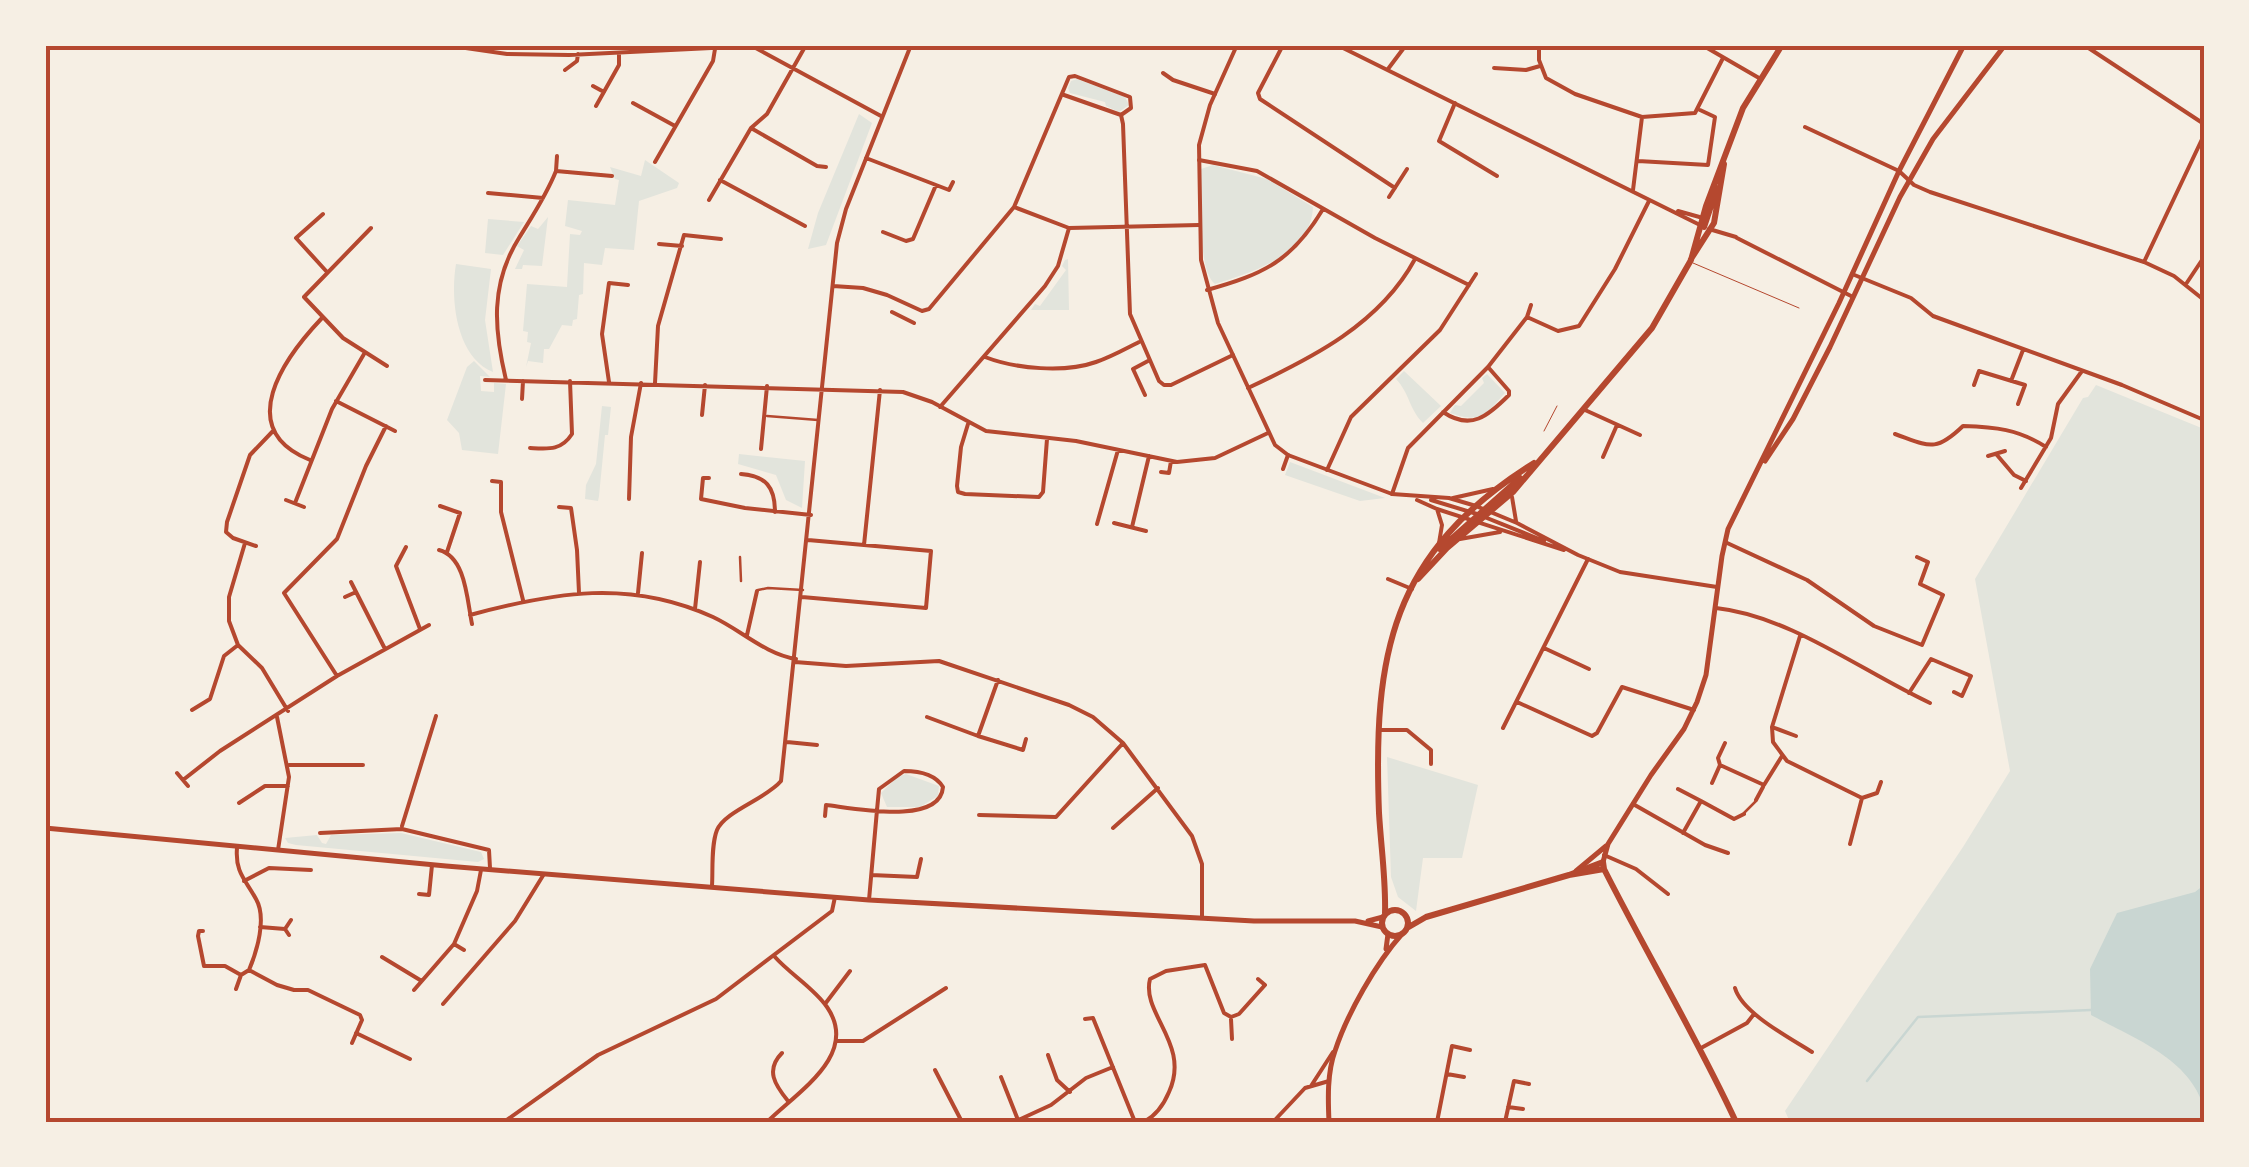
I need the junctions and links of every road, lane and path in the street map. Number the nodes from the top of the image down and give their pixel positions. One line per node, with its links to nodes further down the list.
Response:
1 (445, 45): 20 (street)
2 (630, 45): 19 (street)
3 (806, 45): 23 (street)
4 (910, 45): 38 (street)
5 (1237, 45): 31 (street)
6 (1282, 45): 63 (street)
7 (1406, 45): 25 (street)
8 (1539, 45): 22 (street)
9 (1702, 45): 21 (street)
10 (1782, 45): 28 (highway)
11 (1964, 45): 56 (main road)
12 (2004, 45): 60 (main road)
13 (2084, 45): 40 (street)
14 (754, 46): 17 (street); 23 (street)
15 (1340, 46): 25 (street)
16 (692, 48): 17 (street); 19 (street)
17 (714, 49): 41 (street)
18 (619, 52): 19 (street); 20 (street); 30 (street)
19 (631, 52)
20 (578, 54): 26 (street)
21 (1723, 58): 28 (street); 36 (street)
22 (1540, 66): 24 (street); 39 (street)
23 (794, 68): 38 (street); 43 (street)
24 (1494, 68)
25 (1388, 69): 34 (street)
26 (565, 70)
27 (1164, 73): 31 (street)
28 (1759, 78): 47 (highway)
29 (593, 86): 30 (street)
30 (604, 92): 35 (street)
31 (1215, 94): 50 (street)
32 (1062, 95): 37 (street); 37 (street); 70 (street)
33 (633, 103): 41 (street)
34 (1455, 103): 58 (street); 64 (street)
35 (596, 106)
36 (1698, 110): 39 (street); 51 (street)
37 (1120, 115): 78 (street)
38 (882, 116): 49 (street)
39 (1642, 117): 51 (street)
40 (2204, 124)
41 (675, 126): 52 (street)
42 (1805, 127): 46 (street)
43 (750, 128): 53 (street); 59 (street)
44 (1831, 129): 46 (street)
45 (2204, 135): 86 (street)
46 (1827, 137): 56 (street)
47 (1726, 150): 73 (highway); 73 (highway)
48 (557, 156): 55 (street)
49 (866, 158): 62 (street); 94 (street)
50 (1198, 160): 71 (street); 74 (street)
51 (1638, 161): 64 (street)
52 (655, 162)
53 (826, 168)
54 (1407, 168): 63 (street)
55 (556, 171): 57 (street); 68 (street)
56 (1899, 171): 60 (street); 89 (main road)
57 (612, 176)
58 (1496, 176)
59 (720, 180): 69 (street); 75 (street)
60 (1910, 181): 86 (street); 90 (main road)
61 (952, 182): 62 (street)
62 (936, 186): 79 (street)
63 (1395, 188): 66 (street)
64 (1633, 190): 67 (street)
65 (488, 193): 68 (street)
66 (1389, 197)
67 (1650, 198): 73 (street); 104 (street)
68 (545, 199): 119 (street)
69 (709, 200)
70 (1014, 207): 77 (street); 99 (street)
71 (1323, 209): 84 (street); 95 (street)
72 (323, 214): 87 (street)
73 (1706, 224): 85 (highway); 96 (street)
74 (1199, 225): 78 (street); 95 (street)
75 (805, 226)
76 (371, 228): 87 (street)
77 (1069, 228): 78 (street); 111 (street)
78 (1126, 228): 107 (street)
79 (883, 232)
80 (721, 238): 82 (street)
81 (659, 244): 82 (street)
82 (682, 246): 125 (street)
83 (2204, 257): 91 (street)
84 (1416, 258): 93 (street); 130 (street)
85 (1690, 260): 101 (lane); 138 (highway)
86 (2144, 262): 91 (street)
87 (328, 272): 105 (street)
88 (1476, 274): 93 (street)
89 (1852, 274): 90 (street); 96 (main road)
90 (1864, 277): 97 (main road); 108 (street)
91 (2186, 284): 98 (street)
92 (628, 285): 123 (street)
93 (1469, 285): 169 (street)
94 (833, 286): 99 (street); 129 (street)
95 (1207, 290): 110 (street)
96 (1845, 291): 97 (street); 115 (main road)
97 (1854, 298): 117 (main road)
98 (2204, 300)
99 (906, 305): 103 (street)
100 (1531, 305): 104 (street)
101 (1799, 308)
102 (892, 312): 103 (street)
103 (901, 316): 106 (street)
104 (1527, 317): 114 (street)
105 (322, 318): 109 (street); 147 (street)
106 (914, 323)
107 (1139, 342): 111 (street); 112 (street)
108 (2023, 350): 116 (street); 120 (street)
109 (364, 354): 113 (street); 134 (street)
110 (1233, 355): 112 (street); 130 (street)
111 (984, 356): 137 (street)
112 (1149, 361): 132 (street)
113 (387, 366)
114 (1488, 368): 139 (street); 139 (street)
115 (1805, 372): 117 (main road); 150 (main road)
116 (2082, 372): 143 (street); 155 (street)
117 (1815, 377): 150 (main road)
118 (485, 380): 119 (street)
119 (506, 380): 121 (street)
120 (2012, 380): 128 (street); 135 (street)
121 (524, 381): 122 (street); 133 (street)
122 (570, 381): 123 (street); 156 (street)
123 (609, 382): 124 (street)
124 (641, 383): 125 (street); 182 (street)
125 (655, 383): 126 (street)
126 (705, 385): 127 (street); 140 (street)
127 (767, 386): 129 (street); 141 (street)
128 (1974, 386)
129 (824, 388): 131 (street); 142 (street)
130 (1248, 388): 151 (street)
131 (880, 390): 137 (street); 205 (street)
132 (1145, 394)
133 (522, 399)
134 (336, 401): 146 (street); 165 (street)
135 (2018, 404)
136 (1557, 406): 148 (lane)
137 (940, 407): 144 (street)
138 (1585, 410): 145 (street); 167 (highway)
139 (1442, 412): 178 (street)
140 (702, 415)
141 (764, 416): 142 (street); 157 (street)
142 (820, 420): 191 (street)
143 (2204, 420)
144 (968, 424): 154 (street); 154 (street)
145 (1618, 424): 153 (street); 164 (street)
146 (386, 426): 149 (street); 244 (street)
147 (273, 430): 165 (street); 201 (street)
148 (1544, 430)
149 (395, 431)
150 (1780, 432): 200 (main road)
151 (1268, 433): 160 (street); 166 (street)
152 (1895, 434): 155 (street)
153 (1640, 435)
154 (1046, 439): 158 (street)
155 (2046, 447): 173 (street)
156 (530, 448)
157 (761, 449)
158 (1118, 450): 162 (street); 194 (street)
159 (2005, 451): 161 (street)
160 (1288, 455): 168 (street); 169 (street)
161 (1997, 455): 163 (street); 173 (street)
162 (1149, 456): 166 (street); 195 (street)
163 (1988, 456)
164 (1603, 457)
165 (310, 460): 184 (street)
166 (1171, 461): 170 (street)
167 (1538, 462): 175 (highway); 177 (highway); 190 (highway)
168 (1283, 468)
169 (1327, 470): 178 (street)
170 (1161, 472)
171 (741, 474): 189 (street)
172 (709, 478): 189 (street)
173 (2026, 481): 176 (street)
174 (492, 482): 230 (street)
175 (1498, 488): 181 (street); 190 (highway)
176 (2022, 488)
177 (1513, 492): 190 (highway); 192 (street)
178 (1392, 494): 179 (street)
179 (1413, 498): 180 (street); 188 (street)
180 (1422, 498): 181 (street); 190 (street)
181 (1449, 498): 190 (street)
182 (629, 499)
183 (286, 500): 184 (street)
184 (295, 503): 186 (street)
185 (440, 506): 209 (street)
186 (304, 507)
187 (559, 507): 226 (street)
188 (1437, 509): 190 (street); 202 (street)
189 (775, 512): 191 (street)
190 (1477, 514): 192 (street); 197 (street); 199 (highway); 202 (highway); 203 (street); 217 (highway)
191 (811, 515): 198 (street)
192 (1517, 522): 210 (street)
193 (1114, 523): 195 (street)
194 (1097, 524)
195 (1132, 528): 196 (street)
196 (1146, 531)
197 (1505, 531): 199 (street); 203 (street)
198 (808, 540): 205 (street); 227 (street)
199 (1456, 541): 219 (highway)
200 (1725, 542): 214 (street); 222 (main road)
201 (245, 543): 204 (street); 239 (street)
202 (1439, 543): 217 (highway)
203 (1548, 545): 210 (street)
204 (256, 546)
205 (864, 546): 227 (street)
206 (406, 547): 211 (street)
207 (392, 549): 211 (street)
208 (439, 550): 209 (street)
209 (448, 552): 233 (street)
210 (1572, 552): 215 (street)
211 (402, 554): 236 (street)
212 (642, 554): 228 (street)
213 (740, 557): 220 (street)
214 (1916, 557)
215 (1588, 560): 222 (street); 241 (street)
216 (700, 562): 232 (street)
217 (1426, 562): 219 (highway)
218 (1388, 579): 223 (street)
219 (1418, 579): 223 (highway)
220 (740, 581)
221 (351, 582): 225 (street)
222 (1717, 587): 231 (main road)
223 (1412, 589): 258 (highway)
224 (757, 591): 227 (street); 237 (street)
225 (356, 592): 229 (street); 240 (street)
226 (579, 593): 228 (street); 230 (street)
227 (803, 594): 242 (street)
228 (638, 595): 232 (street)
229 (345, 597)
230 (524, 600): 233 (street)
231 (1716, 608): 238 (street); 251 (main road)
232 (695, 609): 237 (street)
233 (470, 615): 235 (street)
234 (428, 624): 236 (street)
235 (472, 624)
236 (420, 629): 240 (street)
237 (747, 635): 242 (street)
238 (1800, 636): 247 (street); 256 (street)
239 (238, 645): 250 (street); 252 (street)
240 (386, 648): 244 (street)
241 (1544, 648): 243 (street); 248 (street)
242 (796, 660): 245 (street); 262 (street)
243 (1589, 668)
244 (338, 676): 252 (street)
245 (998, 680): 259 (street); 263 (street)
246 (1954, 692): 247 (street)
247 (1909, 693): 249 (street)
248 (1517, 702): 251 (street); 257 (street)
249 (1930, 703)
250 (192, 710)
251 (1694, 710): 285 (main road)
252 (288, 711): 255 (street)
253 (436, 716): 294 (street)
254 (927, 716): 259 (street)
255 (278, 717): 270 (street); 274 (street)
256 (1772, 727): 260 (street); 267 (street)
257 (1503, 728)
258 (1379, 730): 269 (street); 316 (highway)
259 (978, 736): 261 (street)
260 (1796, 736)
261 (1026, 739)
262 (787, 742): 264 (street); 315 (street)
263 (1123, 743): 280 (street); 291 (street)
264 (817, 744)
265 (1725, 744): 272 (street)
266 (354, 753): 268 (street)
267 (1782, 756): 277 (street); 282 (street)
268 (354, 764): 270 (street); 271 (street)
269 (1431, 764)
270 (289, 765): 279 (street)
271 (362, 765)
272 (1720, 766): 276 (street); 277 (street)
273 (177, 773): 274 (street)
274 (183, 780): 278 (street)
275 (1881, 782): 282 (street)
276 (1712, 783)
277 (1764, 785): 283 (street)
278 (188, 786)
279 (288, 786): 287 (street); 301 (street)
280 (1158, 788): 295 (street); 325 (street)
281 (1678, 789): 284 (street)
282 (1862, 798): 299 (street)
283 (1756, 800): 290 (street)
284 (1701, 801): 290 (street); 296 (street)
285 (1633, 804): 296 (street); 298 (main road)
286 (988, 806): 291 (street)
287 (252, 808)
288 (876, 810): 288 (street); 292 (street); 311 (street)
289 (979, 814): 291 (street)
290 (1744, 814)
291 (988, 815)
292 (825, 816)
293 (45, 828): 300 (main road)
294 (402, 828): 297 (street); 307 (street)
295 (1112, 828)
296 (1683, 833): 302 (street)
297 (325, 842)
298 (1608, 844): 304 (main road); 310 (main road)
299 (1850, 844)
300 (237, 848): 301 (main road); 314 (street)
301 (278, 851): 305 (main road)
302 (1728, 853)
303 (921, 859): 312 (street)
304 (1604, 862): 310 (highway); 318 (street); 357 (highway)
305 (432, 865): 306 (main road); 317 (street)
306 (480, 869): 307 (main road); 334 (street)
307 (490, 869): 309 (main road)
308 (311, 870): 314 (street)
309 (544, 874): 315 (main road); 348 (street)
310 (1572, 874): 324 (highway)
311 (871, 875): 312 (street); 320 (street)
312 (917, 877): 313 (street)
313 (924, 881)
314 (243, 882): 328 (street)
315 (712, 887): 319 (main road)
316 (1386, 891): 321 (highway); 322 (highway)
317 (419, 894)
318 (1668, 894)
319 (835, 896): 320 (main road); 338 (street)
320 (869, 900): 325 (main road)
321 (1396, 909): 322 (highway); 323 (highway)
322 (1384, 915): 327 (main road); 330 (highway)
323 (1406, 915): 324 (highway); 331 (highway)
324 (1426, 916): 331 (highway)
325 (1202, 918): 327 (main road)
326 (292, 920): 329 (street)
327 (1365, 922): 330 (main road)
328 (260, 927): 329 (street); 339 (street)
329 (285, 928): 333 (street)
330 (1385, 930): 331 (highway); 336 (main road)
331 (1404, 931): 336 (main road)
332 (204, 932): 341 (street)
333 (290, 935)
334 (454, 944): 335 (street); 343 (street)
335 (464, 950)
336 (1386, 952): 358 (main road)
337 (382, 957): 343 (street)
338 (774, 957): 349 (street); 378 (street)
339 (249, 970): 341 (street); 353 (street)
340 (850, 972): 349 (street)
341 (241, 974): 346 (street)
342 (1258, 979): 351 (street)
343 (420, 980): 347 (street)
344 (946, 988): 355 (street)
345 (1735, 988): 350 (street)
346 (236, 989)
347 (414, 990)
348 (443, 1004)
349 (826, 1004): 355 (street)
350 (1754, 1014): 357 (street); 360 (street)
351 (1231, 1017): 354 (street); 382 (street)
352 (1084, 1018): 364 (street)
353 (356, 1033): 356 (street); 363 (street)
354 (1232, 1039)
355 (837, 1041): 373 (street)
356 (352, 1043)
357 (1701, 1048): 386 (highway)
358 (1335, 1050): 369 (main road); 371 (street)
359 (1470, 1050): 366 (street)
360 (1812, 1052)
361 (782, 1053): 373 (street)
362 (1048, 1055): 372 (street)
363 (410, 1059)
364 (1113, 1067): 372 (street); 381 (street)
365 (935, 1070): 380 (street)
366 (1447, 1074): 367 (street); 385 (street)
367 (1464, 1076)
368 (1001, 1077): 376 (street)
369 (1329, 1082): 371 (street); 384 (main road)
370 (1529, 1084): 374 (street)
371 (1311, 1086): 383 (street)
372 (1070, 1092): 376 (street)
373 (788, 1101): 379 (street)
374 (1508, 1107): 375 (street); 377 (street)
375 (1523, 1109)
376 (1016, 1121)
377 (1505, 1121)
378 (504, 1122)
379 (768, 1122)
380 (962, 1122)
381 (1135, 1122)
382 (1144, 1122)
383 (1273, 1122)
384 (1330, 1122)
385 (1438, 1122)
386 (1736, 1122)

